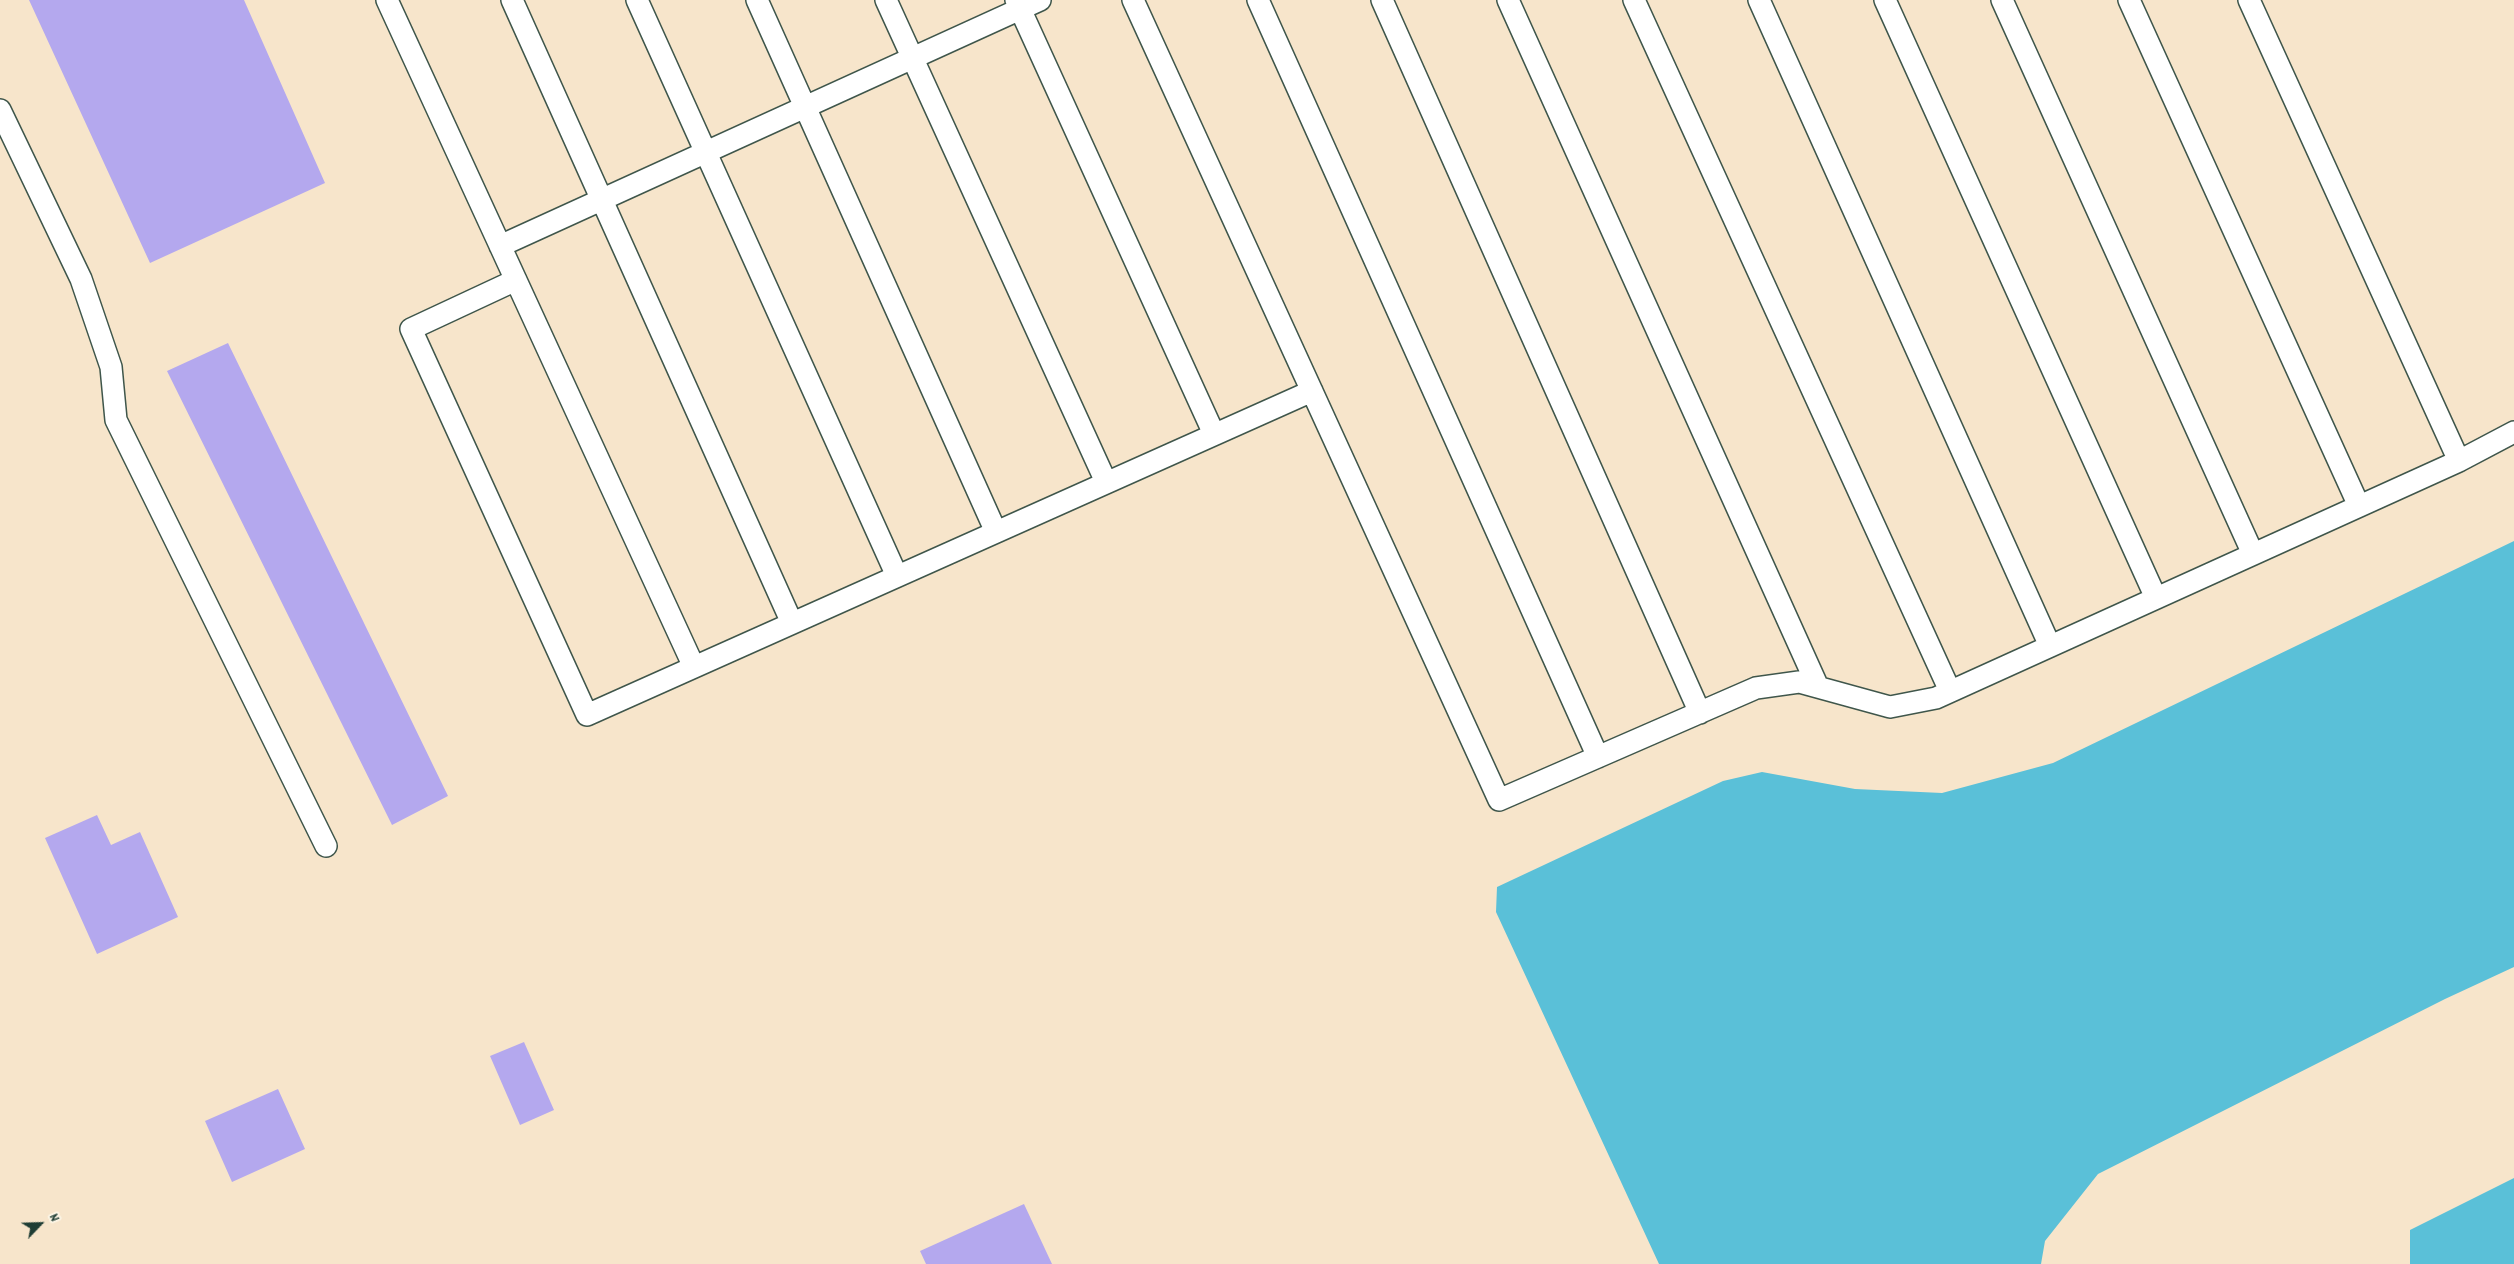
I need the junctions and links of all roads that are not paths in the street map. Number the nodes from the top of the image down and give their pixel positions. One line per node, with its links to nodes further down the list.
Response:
1 (388, 0): 23 (lane)
2 (512, 0): 22 (lane)
3 (637, 0): 21 (lane)
4 (757, 0): 19 (lane)
5 (886, 0): 18 (lane)
6 (1040, 0): 17 (lane)
7 (1133, 0): 25 (lane)
8 (1258, 0): 41 (lane)
9 (1382, 0): 40 (lane)
10 (1508, 0): 38 (lane)
11 (1634, 0): 39 (lane)
12 (1759, 0): 36 (lane)
13 (1885, 0): 34 (lane)
14 (2002, 0): 32 (lane)
15 (2129, 0): 30 (lane)
16 (2250, 0): 28 (lane)
17 (1018, 4): 18 (lane); 27 (lane)
18 (912, 58): 19 (lane); 29 (lane)
19 (805, 107): 21 (lane); 31 (lane)
20 (0, 110): 42 (lane)
21 (706, 152): 22 (lane); 33 (lane)
22 (602, 199): 23 (lane); 35 (lane)
23 (500, 246): 24 (lane)
24 (516, 280): 37 (lane); 37 (lane)
25 (1312, 391): 27 (lane); 41 (lane)
26 (2514, 432): 28 (lane)
27 (1214, 434): 29 (lane)
28 (2459, 461): 30 (lane)
29 (1106, 482): 31 (lane)
30 (2359, 506): 32 (lane)
31 (996, 532): 33 (lane)
32 (2253, 554): 34 (lane)
33 (897, 576): 35 (lane)
34 (2156, 598): 36 (lane)
35 (792, 623): 37 (lane)
36 (2050, 646): 39 (lane)
37 (694, 667)
38 (1818, 687): 39 (lane); 40 (lane)
39 (1950, 691)
40 (1700, 713): 41 (lane)
41 (1598, 757)
42 (326, 846)

